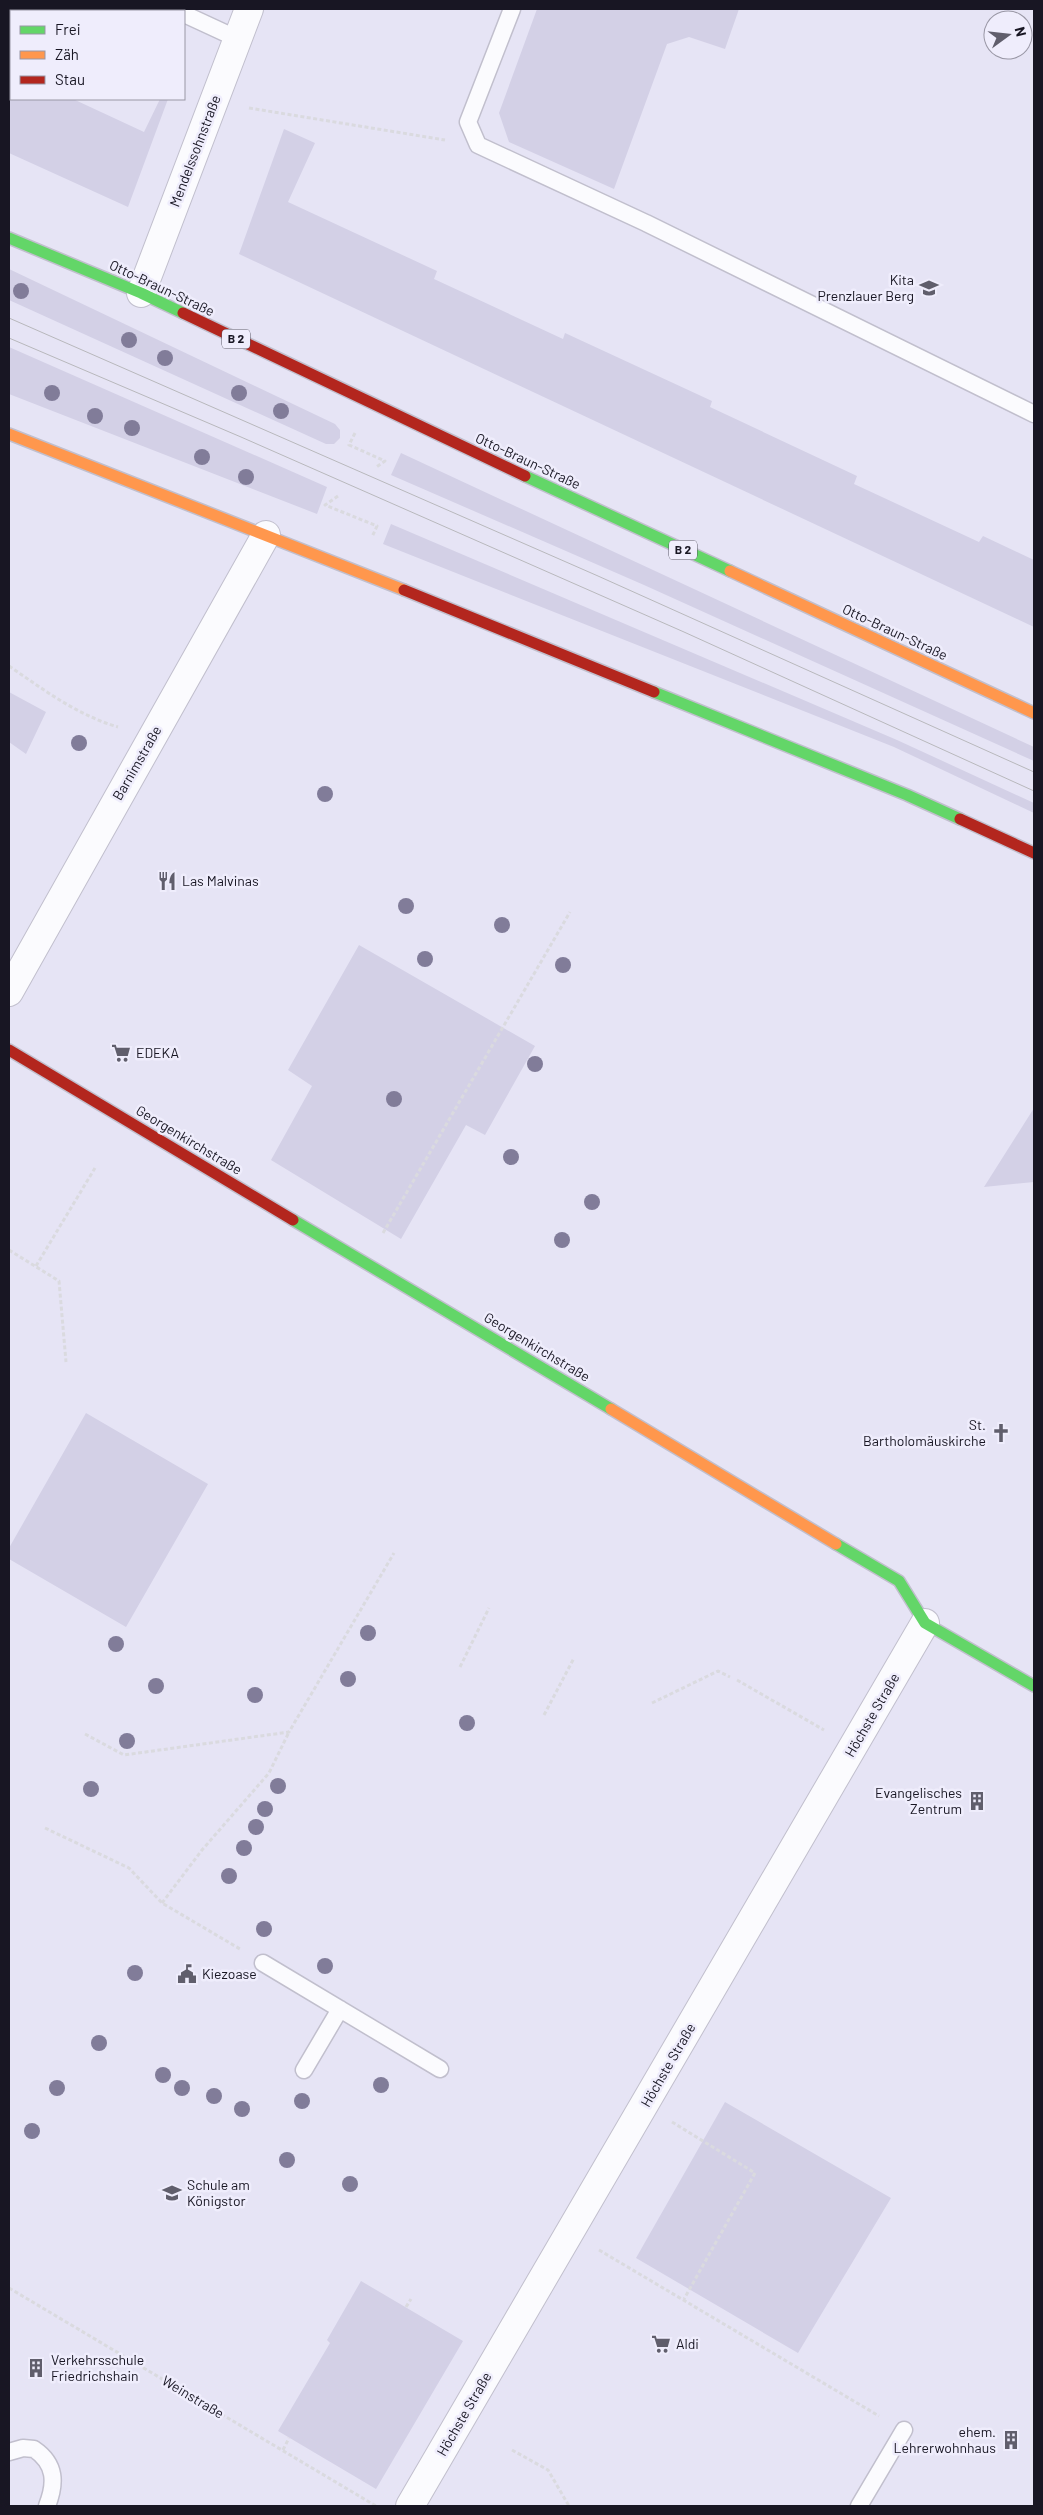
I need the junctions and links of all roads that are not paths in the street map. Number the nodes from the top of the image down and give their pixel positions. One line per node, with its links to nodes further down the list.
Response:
1 (249, 9): 4 (street, Mendelssohnstraße)
2 (512, 9): 7 (lane)
3 (185, 14): 4 (lane)
4 (238, 39): 6 (street, Mendelssohnstraße)
5 (9, 238): 6 (main road, Otto-Braun-Straße / B 2)
6 (141, 293): 10 (main road, Otto-Braun-Straße / B 2)
7 (1034, 414)
8 (9, 434): 9 (main road)
9 (266, 535): 11 (main road); 12 (street, Barnimstraße)
10 (1034, 714)
11 (1034, 853)
12 (9, 992)
13 (9, 1050): 14 (main road, Georgenkirchstraße)
14 (925, 1623): 15 (main road, Georgenkirchstraße); 23 (street, Höchste Straße)
15 (1034, 1686)
16 (263, 1963): 17 (lane)
17 (340, 2009): 18 (lane); 19 (lane)
18 (440, 2068)
19 (304, 2070)
20 (904, 2430): 24 (lane)
21 (9, 2452): 22 (lane)
22 (47, 2506)
23 (410, 2506)
24 (859, 2506)

